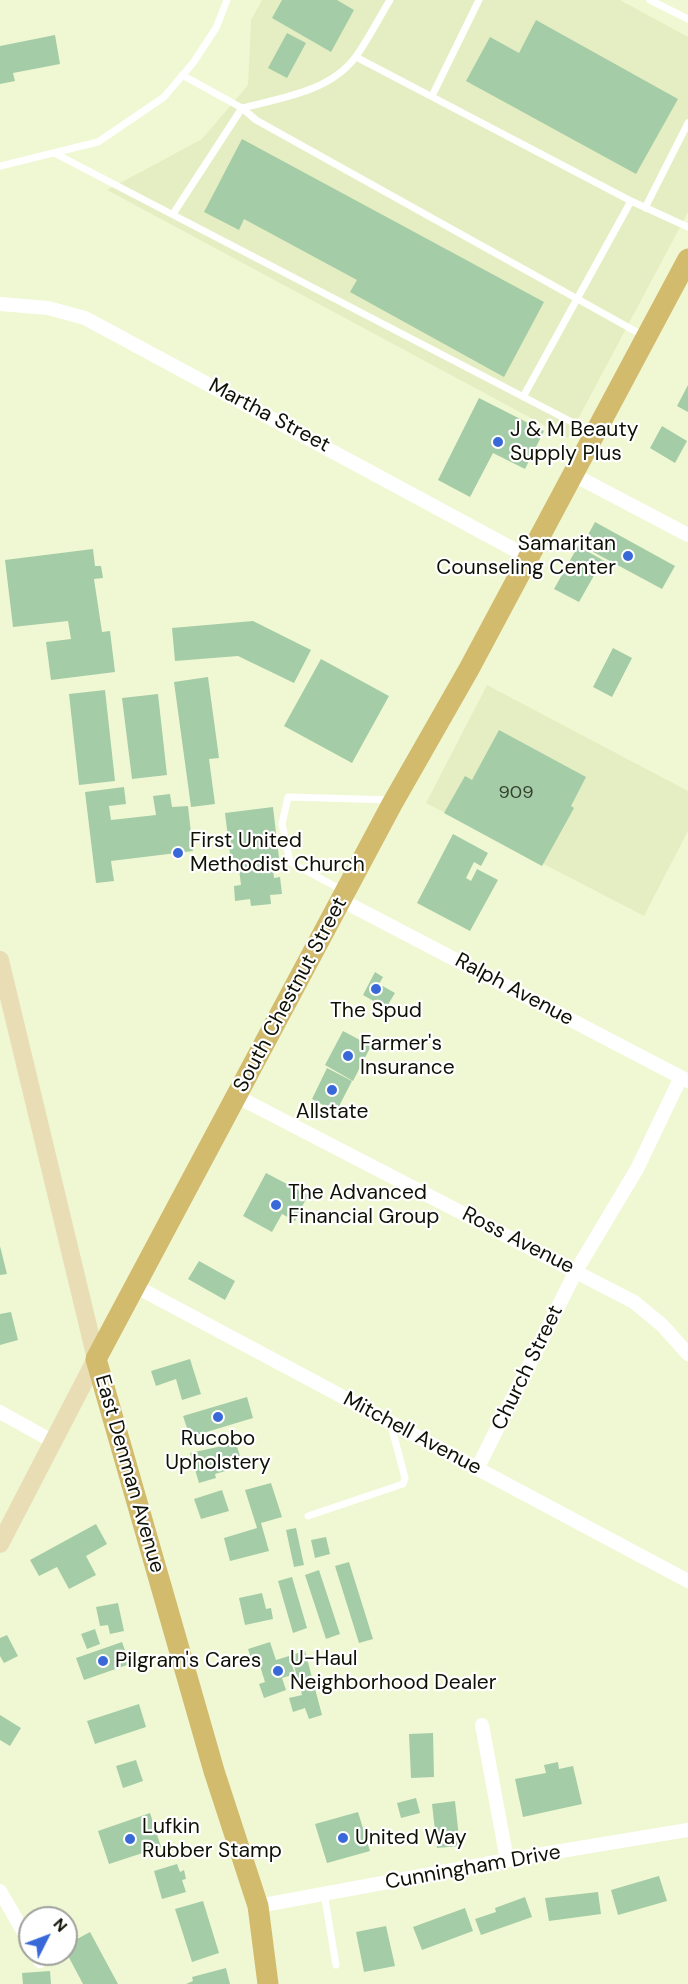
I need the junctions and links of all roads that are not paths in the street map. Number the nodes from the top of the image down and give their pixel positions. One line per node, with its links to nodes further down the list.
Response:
1 (227, 0): 7 (lane)
2 (390, 0): 6 (lane)
3 (479, 0): 8 (lane)
4 (650, 0): 5 (lane)
5 (688, 19)
6 (356, 57): 8 (lane); 9 (lane)
7 (182, 75): 9 (lane); 11 (lane)
8 (432, 96): 13 (lane)
9 (242, 108): 15 (lane); 18 (lane)
10 (688, 123): 14 (lane)
11 (56, 154): 12 (lane); 15 (lane)
12 (0, 166)
13 (631, 201): 14 (lane); 18 (lane)
14 (645, 208): 16 (lane)
15 (173, 214): 21 (lane)
16 (688, 228)
17 (686, 265): 20 (main road, South Chestnut Street)
18 (577, 299): 20 (lane); 21 (lane)
19 (0, 304): 25 (street, Martha Street)
20 (646, 337): 22 (main road, South Chestnut Street)
21 (523, 397): 22 (lane)
22 (594, 433): 23 (main road, South Chestnut Street)
23 (572, 474): 24 (street); 25 (main road, South Chestnut Street)
24 (688, 535)
25 (528, 557): 26 (main road, South Chestnut Street)
26 (394, 800): 27 (main road, South Chestnut Street); 27 (lane)
27 (343, 896): 29 (street, Ralph Avenue); 30 (main road, South Chestnut Street)
28 (0, 960): 34 (main road, East Denman Avenue)
29 (684, 1079): 31 (street, Church Street)
30 (238, 1097): 31 (street, Ross Avenue); 32 (main road, South Chestnut Street)
31 (576, 1271): 33 (street, Ross Avenue); 38 (street, Church Street)
32 (135, 1286): 34 (main road, South Chestnut Street); 36 (street, Mitchell Avenue)
33 (688, 1354)
34 (96, 1359): 37 (main road, South Chestnut Street); 47 (main road, East Denman Avenue)
35 (0, 1412): 37 (street)
36 (390, 1422): 38 (street, Mitchell Avenue); 39 (lane)
37 (52, 1441): 40 (main road, South Chestnut Street)
38 (477, 1469): 41 (street, Mitchell Avenue)
39 (308, 1516)
40 (0, 1544)
41 (688, 1581)
42 (482, 1725): 44 (street)
43 (688, 1830): 44 (street, Cunningham Drive)
44 (507, 1860): 46 (street, Cunningham Drive)
45 (0, 1890): 48 (street)
46 (324, 1893): 47 (street, Cunningham Drive); 49 (lane)
47 (258, 1906): 50 (main road, East Denman Avenue)
48 (18, 1922)
49 (336, 1965)
50 (268, 1984)

